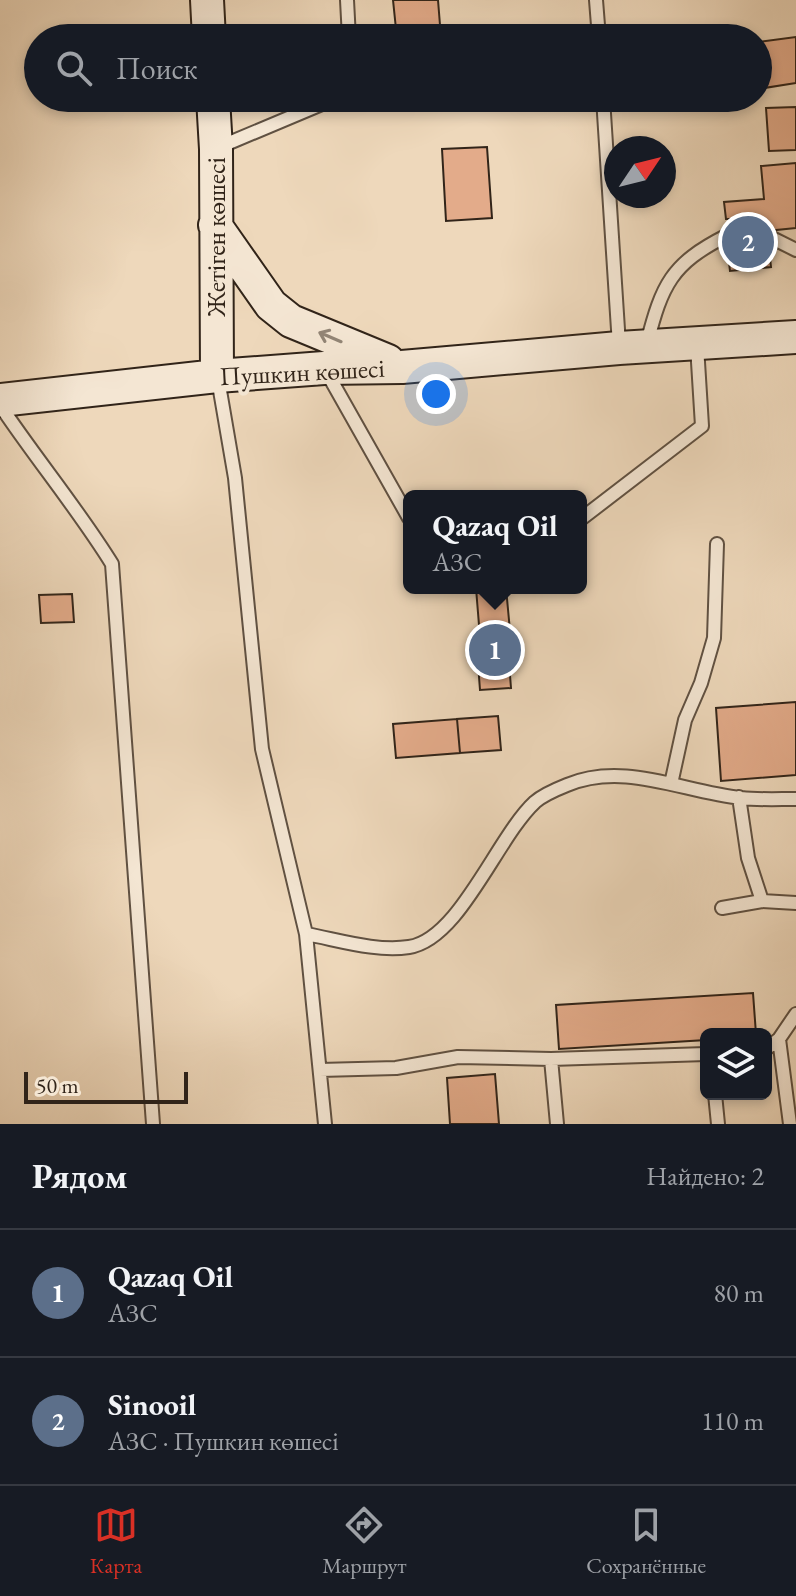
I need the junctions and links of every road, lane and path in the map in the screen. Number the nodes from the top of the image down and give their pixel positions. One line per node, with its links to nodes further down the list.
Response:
1 (207, 0): 4 (main road)
2 (347, 0): 5 (lane)
3 (596, 0): 6 (lane)
4 (208, 24)
5 (348, 24)
6 (598, 24)
7 (214, 112): 10 (main road, Жетіген көшесі)
8 (303, 112): 10 (lane)
9 (605, 112): 17 (lane)
10 (216, 149): 11 (main road, Жетіген көшесі)
11 (215, 225): 18 (main road, one-way to 11); 20 (main road, Жетіген көшесі)
12 (726, 236): 17 (lane)
13 (768, 236): 14 (lane)
14 (796, 250)
15 (796, 337): 16 (main road, Пушкин көшесі)
16 (697, 343): 17 (main road, Пушкин көшесі); 23 (lane)
17 (633, 347): 18 (main road, Пушкин көшесі)
18 (402, 367): 19 (main road, Пушкин көшесі)
19 (324, 368): 20 (main road, Пушкин көшесі); 22 (lane)
20 (217, 376): 21 (main road, Пушкин көшесі); 31 (lane)
21 (0, 402): 39 (lane)
22 (403, 507)
23 (587, 514)
24 (717, 544): 25 (lane)
25 (671, 784): 26 (lane); 31 (lane)
26 (739, 797): 27 (lane); 28 (lane)
27 (796, 799)
28 (762, 901): 29 (lane); 30 (lane)
29 (796, 903)
30 (722, 908)
31 (306, 934): 37 (lane)
32 (796, 1014): 33 (lane)
33 (779, 1039): 34 (lane); 43 (lane)
34 (772, 1044)
35 (700, 1054): 36 (lane)
36 (551, 1059): 37 (lane); 41 (lane)
37 (320, 1070): 40 (lane)
38 (716, 1100): 42 (lane)
39 (153, 1124)
40 (325, 1124)
41 (557, 1124)
42 (718, 1124)
43 (790, 1124)

